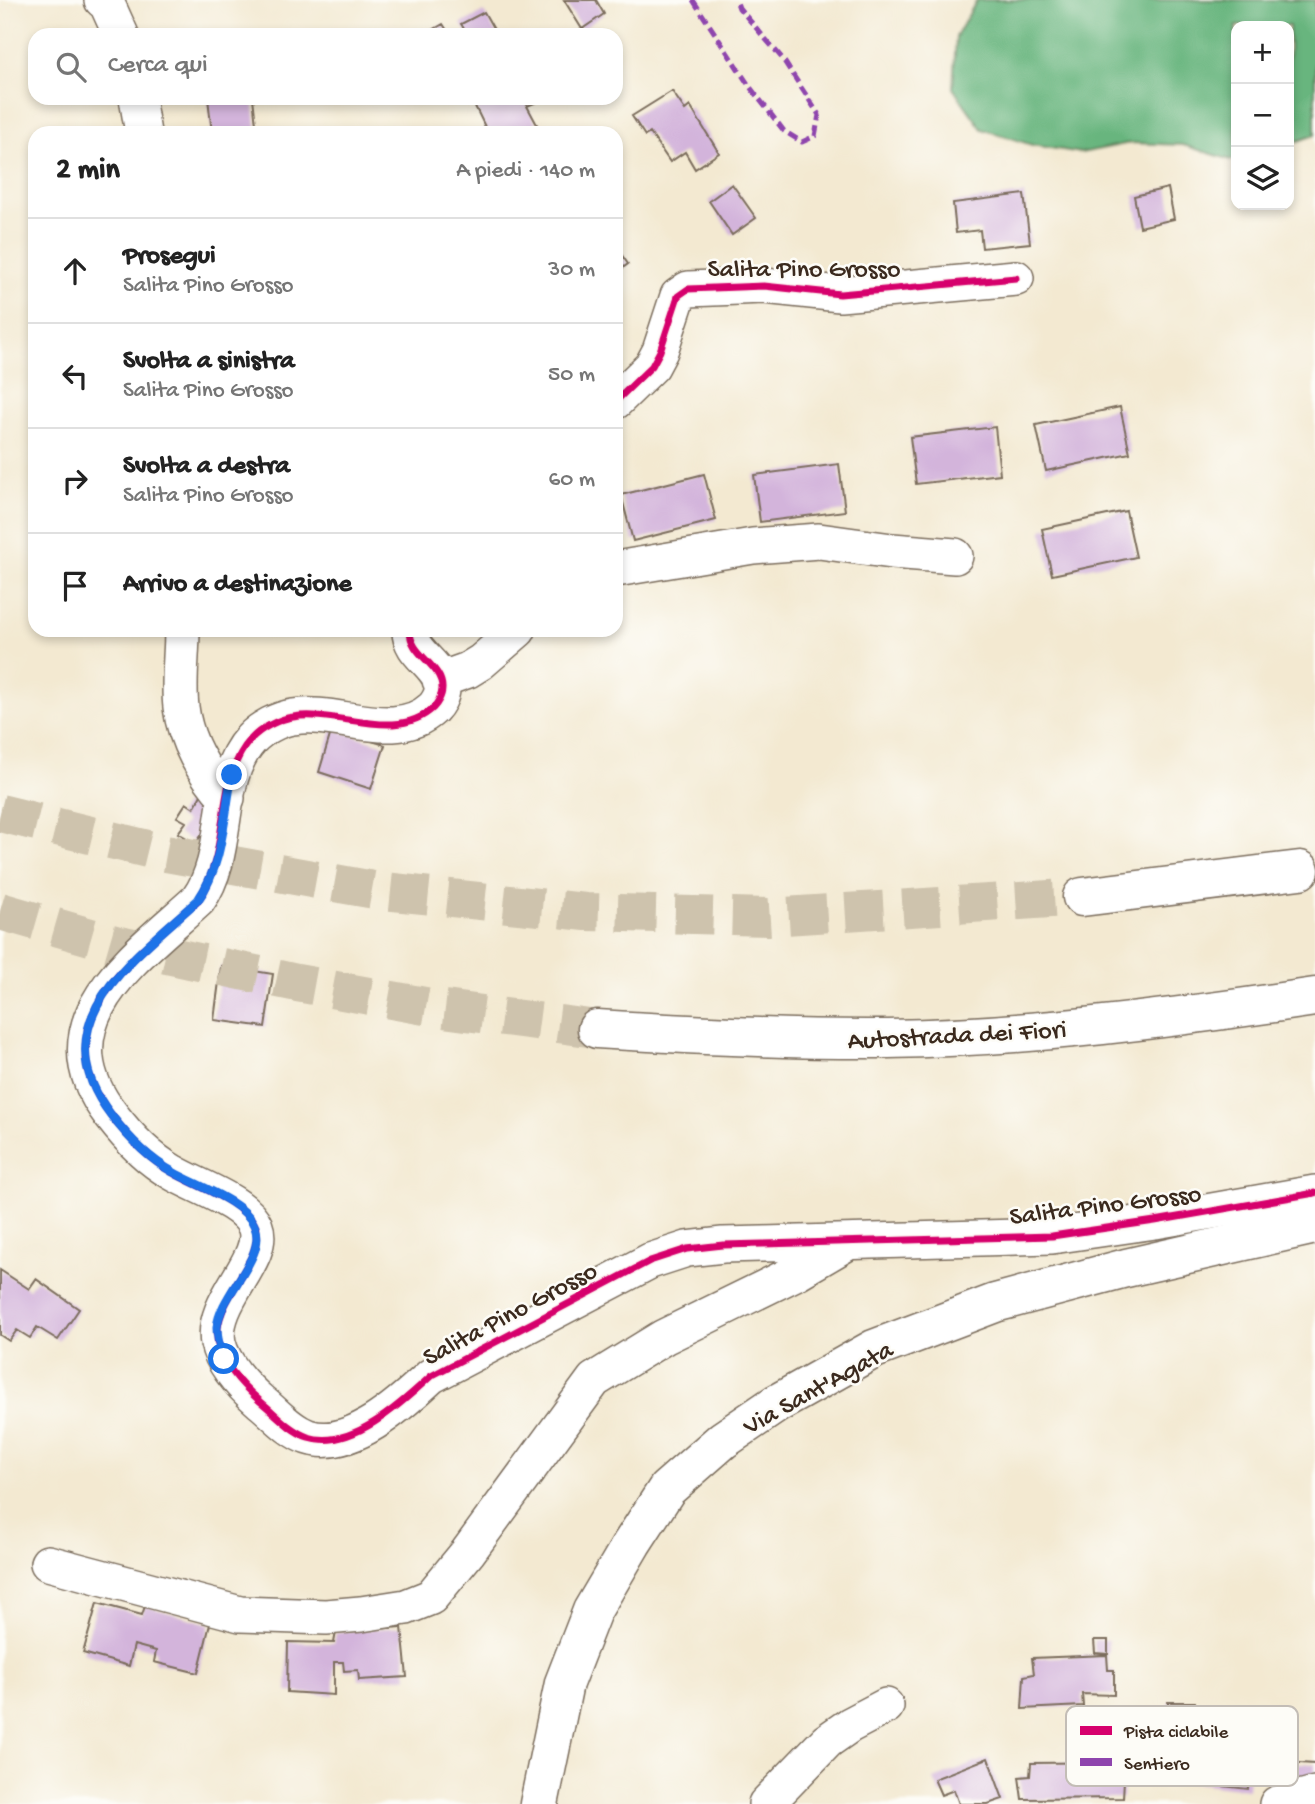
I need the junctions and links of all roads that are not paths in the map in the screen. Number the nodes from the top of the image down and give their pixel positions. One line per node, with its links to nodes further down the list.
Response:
1 (102, 0): 2 (street)
2 (118, 28)
3 (138, 105): 4 (street)
4 (142, 126)
5 (1016, 278): 6 (street, Salita Pino Grosso)
6 (623, 394)
7 (955, 556): 8 (street)
8 (623, 568)
9 (181, 637): 13 (street)
10 (412, 637): 12 (street)
11 (511, 637): 12 (street)
12 (440, 680): 13 (street, Salita Pino Grosso)
13 (228, 798): 20 (street, Salita Pino Grosso)
14 (1300, 870): 15 (main road)
15 (1082, 897)
16 (1315, 997): 17 (main road, Autostrada dei Fiori)
17 (597, 1029)
18 (1315, 1193): 20 (street, Salita Pino Grosso)
19 (1315, 1225): 24 (main road, Via Sant'Agata)
20 (848, 1242): 21 (street)
21 (48, 1563)
22 (886, 1706): 25 (street)
23 (1315, 1794): 26 (street)
24 (539, 1804)
25 (766, 1804)
26 (1277, 1804)

